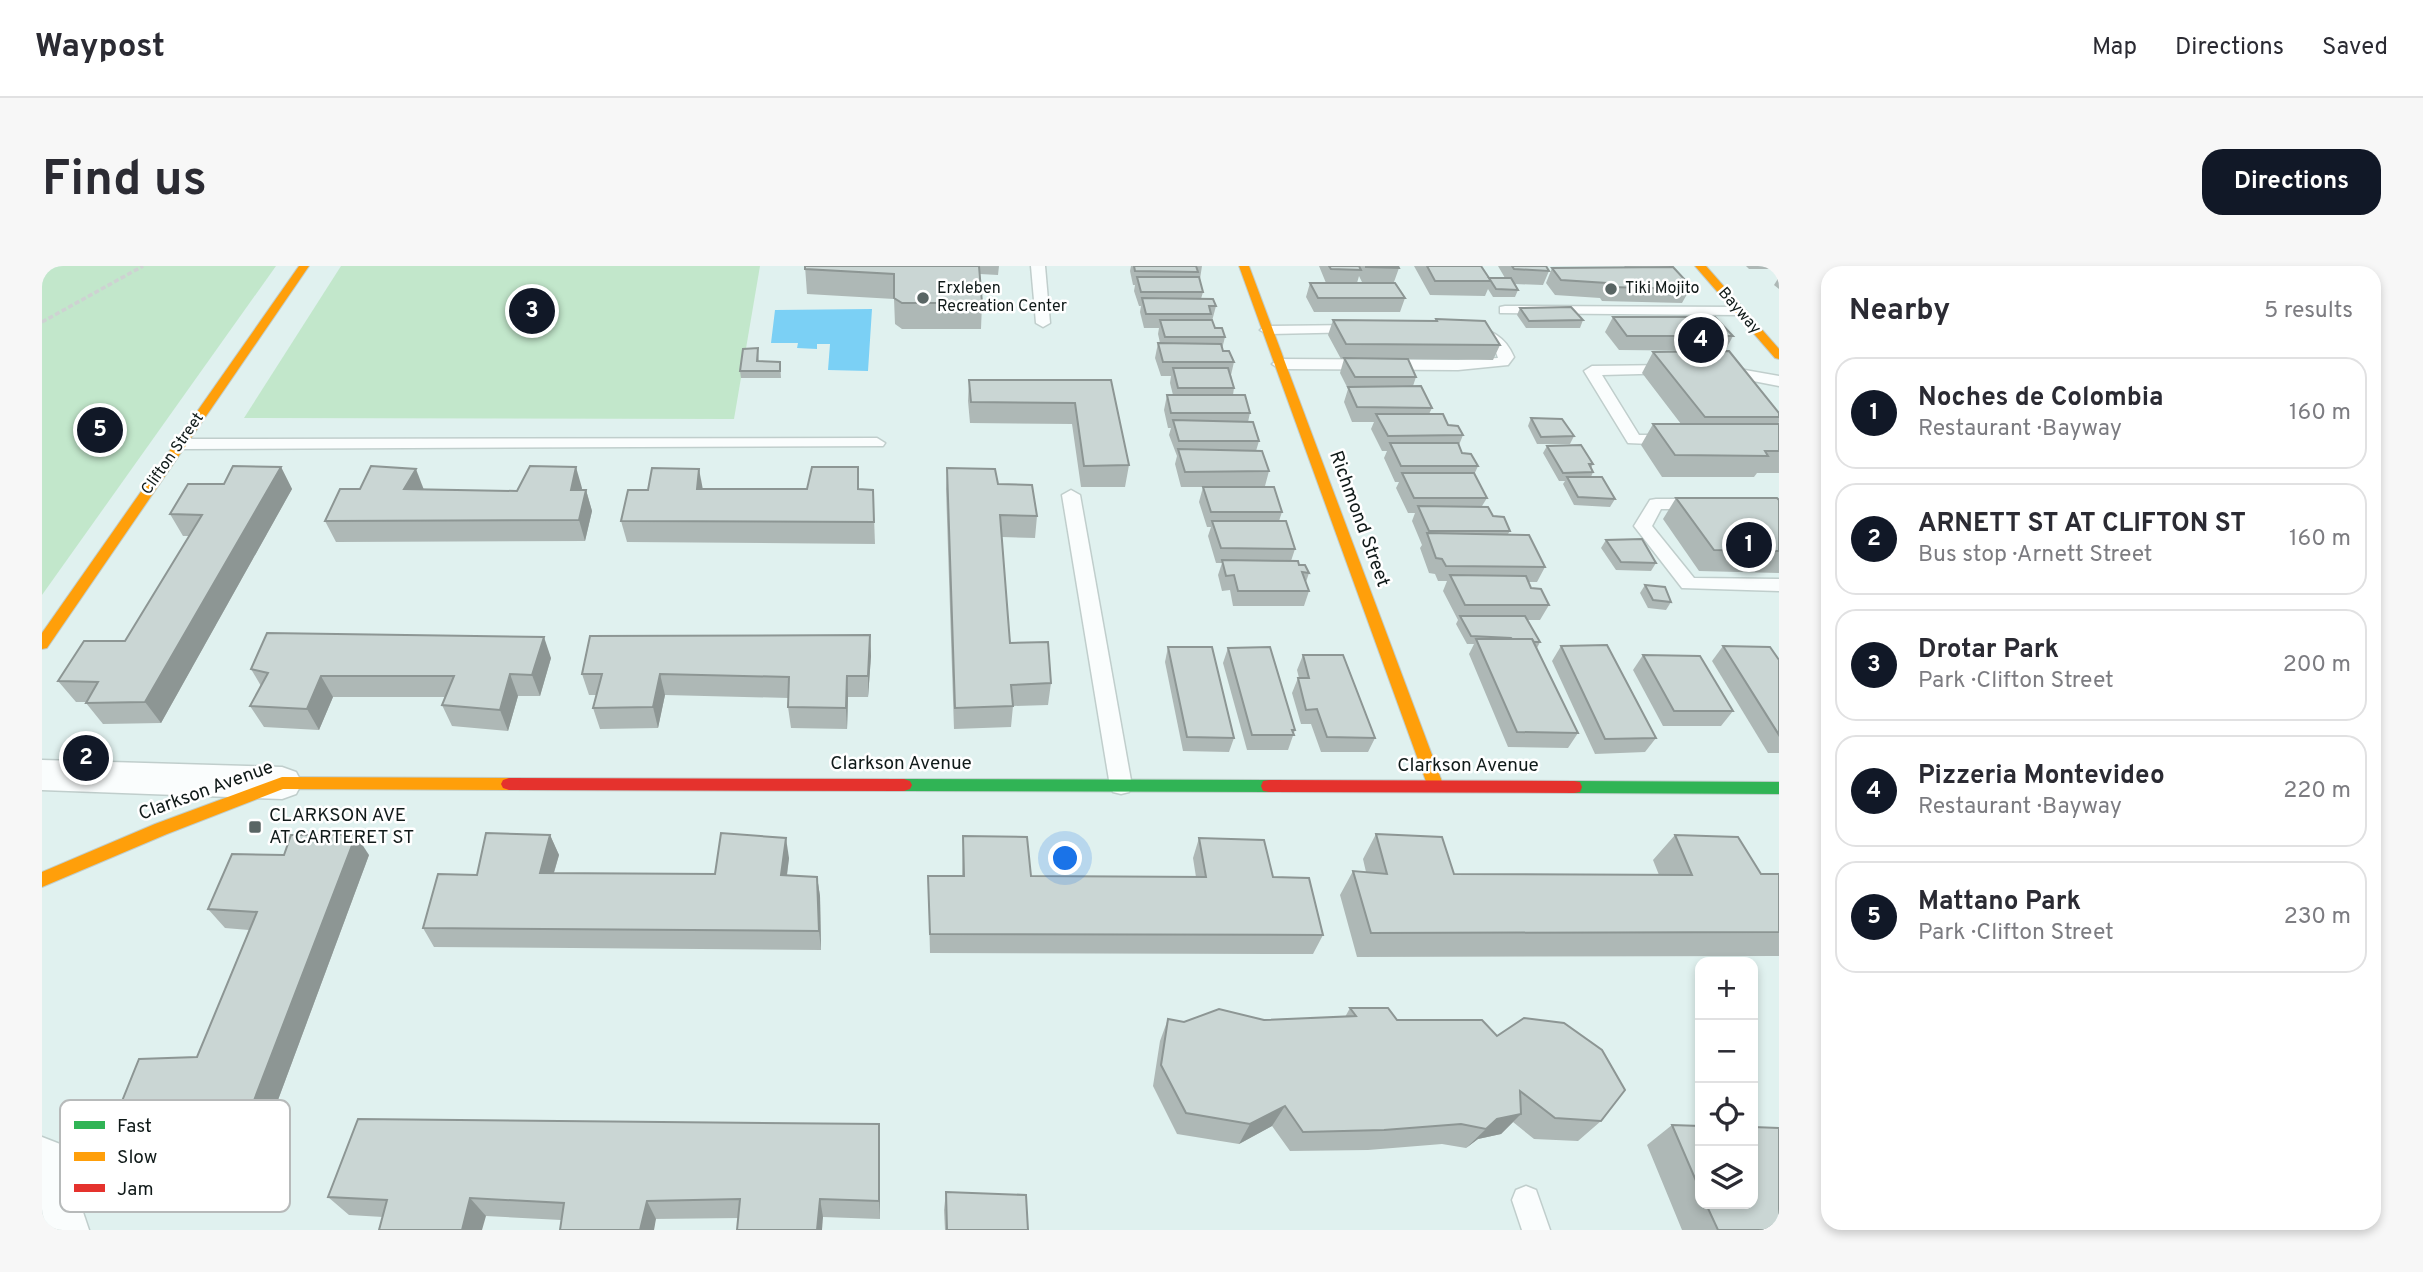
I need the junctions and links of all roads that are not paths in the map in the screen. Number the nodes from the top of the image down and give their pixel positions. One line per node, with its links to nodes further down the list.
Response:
1 (304, 266): 16 (street, Clifton Street)
2 (1038, 266): 7 (lane)
3 (1244, 266): 10 (street, Richmond Street)
4 (1700, 266): 6 (street, Bayway)
5 (1505, 310): 6 (lane)
6 (1739, 311): 11 (street, Bayway)
7 (1043, 323)
8 (1379, 329): 10 (lane)
9 (1458, 329): 12 (lane)
10 (1267, 330): 12 (street, Richmond Street)
11 (1779, 356)
12 (1280, 364): 24 (street, Richmond Street)
13 (1779, 382): 14 (lane)
14 (1687, 440)
15 (877, 443): 16 (lane)
16 (180, 444): 20 (street, Clifton Street)
17 (1071, 495): 23 (lane)
18 (1724, 505): 19 (lane)
19 (1779, 585)
20 (42, 644)
21 (42, 775): 22 (street)
22 (282, 783): 23 (street, Clarkson Avenue); 26 (street, Clarkson Avenue)
23 (1121, 786): 24 (street, Clarkson Avenue)
24 (1436, 787): 25 (street, Clarkson Avenue)
25 (1779, 788)
26 (42, 880)
27 (42, 1161): 29 (street)
28 (1526, 1200): 30 (lane)
29 (63, 1230)
30 (1536, 1230)

